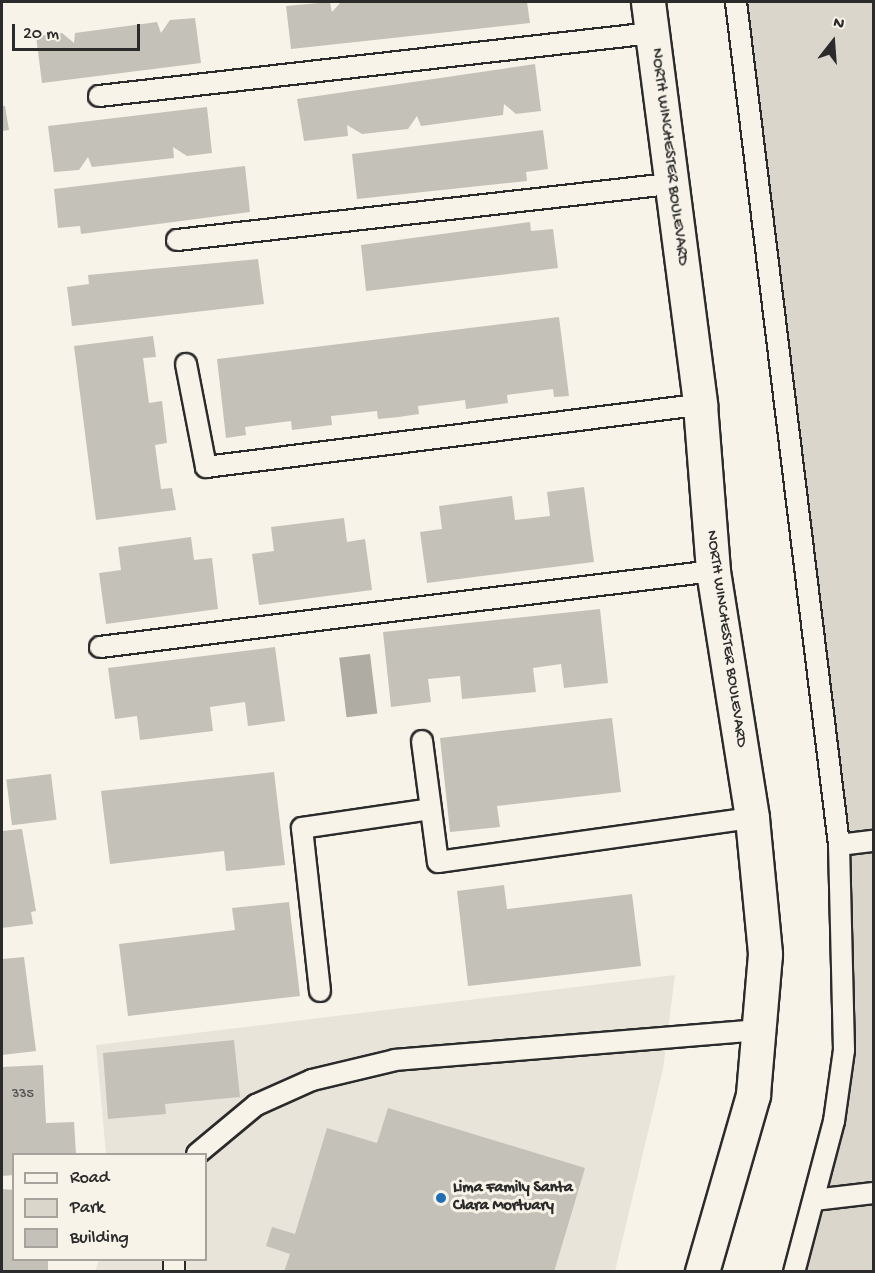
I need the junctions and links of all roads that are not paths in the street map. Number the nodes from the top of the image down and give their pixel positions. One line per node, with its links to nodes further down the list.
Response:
1 (736, 2): 14 (lane)
2 (650, 17): 3 (lane); 4 (main road, NORTH WINCHESTER BOULEVARD)
3 (99, 96)
4 (672, 184): 5 (lane); 7 (main road, NORTH WINCHESTER BOULEVARD)
5 (177, 240)
6 (186, 364): 7 (lane)
7 (700, 405): 8 (main road, NORTH WINCHESTER BOULEVARD)
8 (713, 571): 9 (lane); 12 (main road, NORTH WINCHESTER BOULEVARD)
9 (100, 647)
10 (422, 741): 11 (lane)
11 (431, 809): 12 (lane); 15 (lane)
12 (752, 818): 16 (main road, NORTH WINCHESTER BOULEVARD)
13 (873, 841): 14 (lane)
14 (839, 845): 19 (lane)
15 (320, 991)
16 (762, 1030): 17 (lane); 20 (main road, NORTH WINCHESTER BOULEVARD)
17 (199, 1153)
18 (873, 1192): 19 (lane)
19 (814, 1200): 21 (lane)
20 (702, 1272)
21 (794, 1272)

